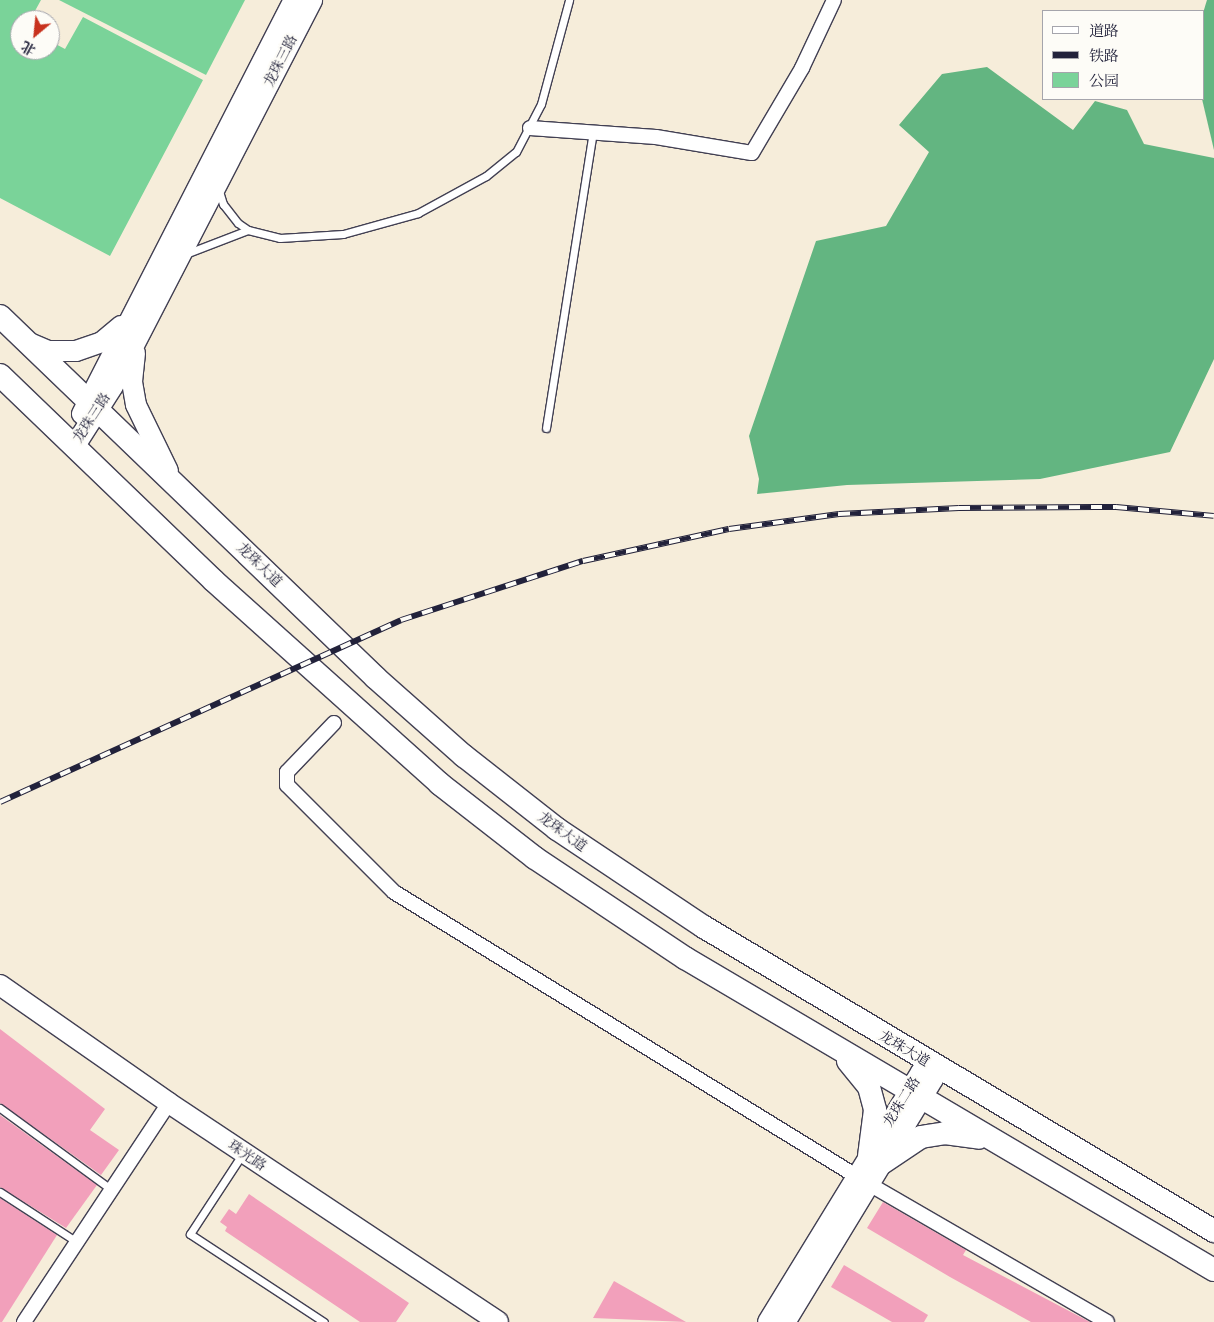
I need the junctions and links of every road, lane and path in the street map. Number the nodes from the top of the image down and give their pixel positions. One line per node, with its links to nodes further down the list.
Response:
1 (294, 0): 11 (main road, 龙珠三路)
2 (312, 0): 7 (main road, 龙珠三路)
3 (569, 0): 5 (lane)
4 (834, 0): 6 (street)
5 (530, 128): 6 (street); 8 (lane)
6 (593, 132): 15 (lane)
7 (218, 182): 8 (lane); 9 (main road, 龙珠三路)
8 (248, 230): 9 (lane)
9 (180, 258): 11 (main road, 龙珠三路)
10 (0, 316): 12 (main road, 龙珠大道)
11 (136, 322): 12 (main road); 14 (main road, 龙珠三路); 17 (main road)
12 (27, 342): 14 (main road, 龙珠大道)
13 (0, 375): 16 (main road)
14 (93, 405): 16 (main road, 龙珠三路); 17 (main road, 龙珠大道)
15 (546, 428)
16 (74, 447): 20 (main road)
17 (176, 486): 21 (main road, 龙珠大道)
18 (334, 723): 28 (street)
19 (0, 984): 23 (main road, 珠光路)
20 (837, 1049): 22 (main road); 27 (main road)
21 (933, 1066): 22 (main road, 龙珠二路); 31 (main road, 龙珠大道)
22 (915, 1095): 25 (main road); 27 (main road, 龙珠二路)
23 (169, 1103): 26 (main road, 珠光路); 29 (street)
24 (0, 1108): 29 (lane)
25 (999, 1144): 27 (main road); 33 (main road)
26 (243, 1153): 35 (lane); 36 (main road, 珠光路)
27 (875, 1159): 28 (main road, 龙珠二路)
28 (863, 1180): 37 (main road, 龙珠二路); 38 (main road, 龙珠二路); 39 (street)
29 (112, 1190): 32 (street)
30 (0, 1192): 32 (lane)
31 (1214, 1231)
32 (77, 1242): 34 (street)
33 (1214, 1270)
34 (24, 1322)
35 (324, 1322)
36 (498, 1322)
37 (768, 1322)
38 (784, 1322)
39 (1107, 1322)

